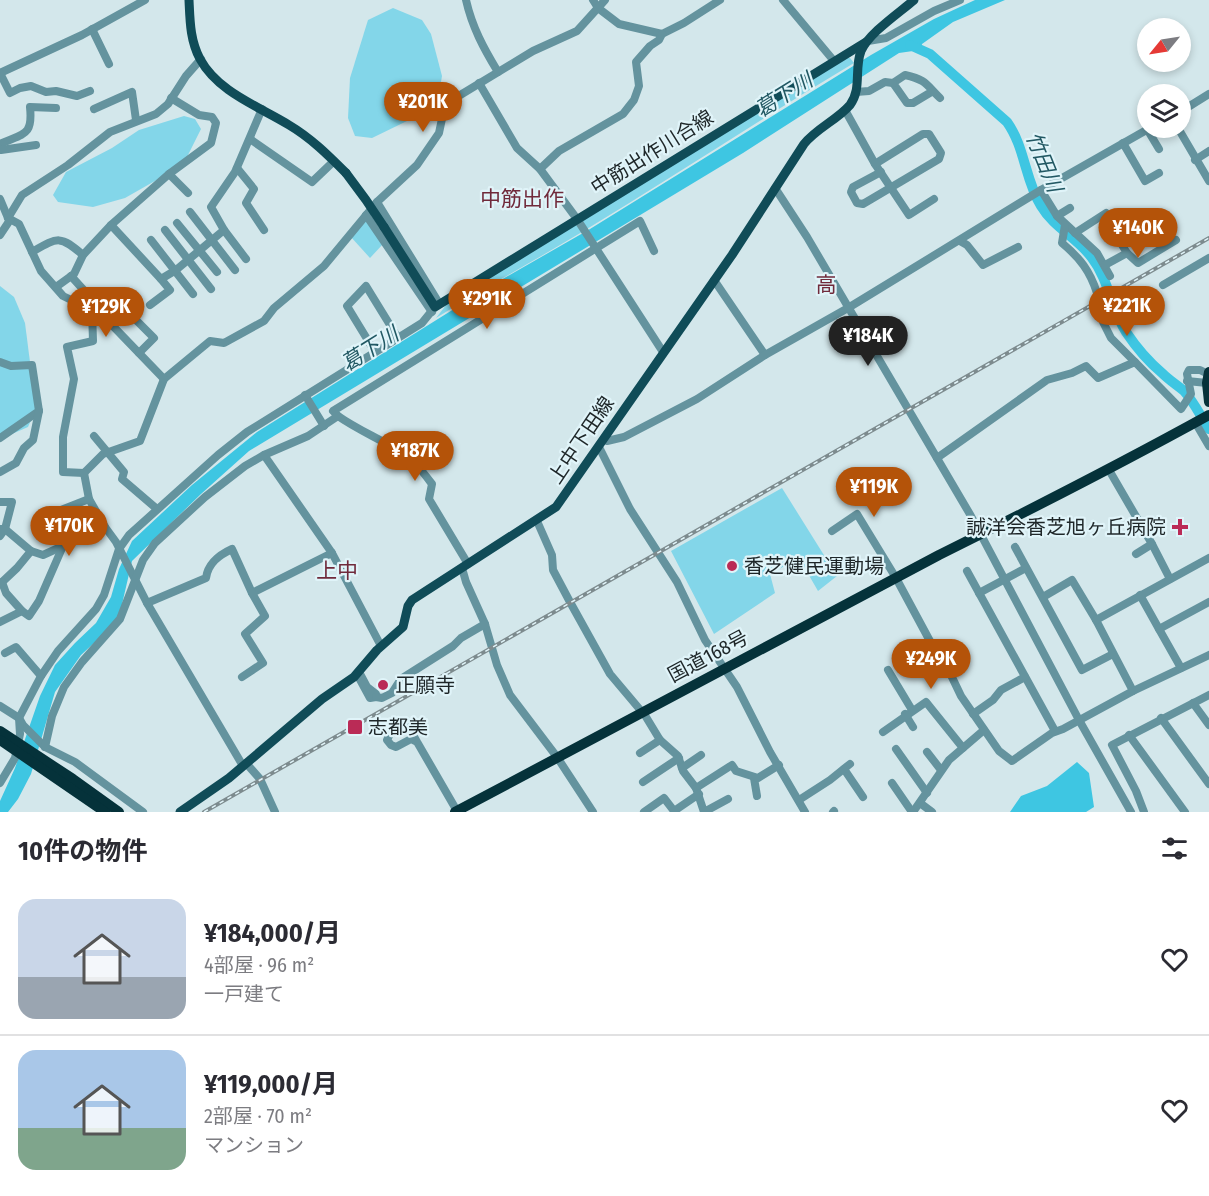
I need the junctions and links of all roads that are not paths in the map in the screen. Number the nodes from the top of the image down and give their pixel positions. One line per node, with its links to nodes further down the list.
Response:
1 (145, 0): 11 (street)
2 (189, 0): 14 (main road)
3 (466, 0): 17 (street)
4 (593, 0): 10 (street)
5 (605, 0): 10 (street)
6 (720, 0): 12 (street)
7 (783, 0): 15 (street)
8 (914, 0): 13 (main road, 上中下田線)
9 (960, 0): 13 (street)
10 (598, 8): 12 (street); 17 (street)
11 (92, 29): 16 (street); 18 (street)
12 (662, 34): 47 (street)
13 (868, 40): 15 (main road, 中筋出作川合線); 21 (main road, 上中下田線)
14 (201, 59): 26 (street); 30 (main road)
15 (834, 61): 66 (main road, 中筋出作川合線)
16 (109, 64)
17 (498, 72): 19 (street)
18 (0, 73): 22 (street)
19 (478, 83): 47 (street); 58 (street)
20 (893, 83): 21 (street); 23 (street); 23 (street)
21 (857, 87): 31 (main road, 上中下田線)
22 (90, 91)
23 (933, 91): 25 (street)
24 (1209, 94): 27 (street)
25 (940, 98)
26 (171, 99): 32 (street); 50 (street)
27 (1191, 105)
28 (56, 108): 39 (street)
29 (94, 109): 32 (street)
30 (262, 109): 34 (street); 44 (main road)
31 (845, 110): 45 (street); 52 (main road, 上中下田線)
32 (136, 120): 64 (street)
33 (1137, 135): 37 (street)
34 (250, 138): 44 (street); 46 (street)
35 (1153, 138): 40 (street)
36 (1183, 138): 42 (street)
37 (1123, 143): 49 (street); 54 (street)
38 (36, 145): 39 (street)
39 (0, 147): 43 (street)
40 (1159, 149)
41 (1209, 152): 42 (street)
42 (1195, 160): 51 (street)
43 (0, 161)
44 (334, 161): 104 (main road, bridge)
45 (875, 164): 48 (street); 53 (street)
46 (237, 168): 70 (street); 71 (street)
47 (540, 169): 66 (street)
48 (880, 172): 53 (street); 53 (street)
49 (1159, 173)
50 (169, 174): 55 (street); 67 (street)
51 (1208, 176)
52 (775, 188): 96 (main road, 上中下田線); 105 (street)
53 (890, 188): 57 (street)
54 (1040, 191): 63 (street); 78 (street)
55 (188, 193)
56 (0, 199): 64 (street)
57 (934, 199)
58 (377, 202): 62 (street); 104 (street)
59 (1070, 208): 63 (street)
60 (190, 212): 76 (street)
61 (1106, 213): 72 (street)
62 (366, 215): 104 (street); 115 (street)
63 (1057, 216): 68 (street)
64 (9, 219): 73 (street); 83 (street)
65 (177, 222): 81 (street)
66 (579, 223): 79 (street); 104 (main road, 中筋出作川合線)
67 (111, 225): 85 (street); 95 (street)
68 (1065, 226): 72 (street); 100 (street)
69 (165, 230): 88 (street)
70 (224, 230): 76 (street); 87 (street)
71 (264, 230)
72 (1075, 233): 89 (street)
73 (0, 235)
74 (1117, 237): 84 (street)
75 (151, 240): 90 (street)
76 (212, 240): 81 (street); 91 (street)
77 (1176, 240): 84 (street)
78 (960, 241): 80 (street); 105 (street)
79 (596, 247): 82 (street); 109 (street); 121 (street)
80 (1018, 247)
81 (200, 250): 88 (street); 92 (street)
82 (654, 251)
83 (32, 252): 85 (street); 98 (street)
84 (1127, 253): 89 (street)
85 (83, 255): 93 (street)
86 (1209, 258): 97 (street)
87 (246, 259)
88 (188, 260): 90 (street); 99 (street)
89 (1105, 265): 94 (street)
90 (176, 270): 95 (street); 101 (street)
91 (235, 270)
92 (217, 272)
93 (71, 276): 98 (street); 103 (street)
94 (1110, 276)
95 (160, 279): 102 (street)
96 (714, 280): 109 (main road, 上中下田線); 111 (street)
97 (1163, 285)
98 (57, 287): 132 (street)
99 (211, 289)
100 (1097, 293)
101 (193, 294)
102 (150, 305)
103 (99, 306): 110 (street); 110 (street)
104 (436, 308): 107 (street)
105 (848, 308): 111 (street); 130 (street)
106 (1103, 322): 113 (street)
107 (398, 338): 108 (street); 108 (street)
108 (375, 352): 117 (street)
109 (663, 352): 126 (main road, 上中下田線)
110 (139, 353): 115 (street)
111 (765, 354): 126 (street)
112 (0, 362): 119 (street)
113 (1135, 362): 116 (street); 130 (street)
114 (1208, 376): 116 (street); 116 (street); 118 (highway)
115 (164, 378): 128 (street)
116 (1187, 381)
117 (306, 396): 123 (street); 136 (street)
118 (1209, 402)
119 (39, 411): 125 (street); 131 (street)
120 (1208, 415): 122 (highway, 国道168号)
121 (338, 416): 123 (street); 150 (street)
122 (1193, 424): 127 (street); 133 (highway, 国道168号)
123 (324, 426): 129 (street)
124 (94, 436): 128 (street)
125 (0, 438)
126 (602, 443): 137 (main road, 上中下田線); 173 (street)
127 (1209, 446)
128 (108, 452): 132 (street); 136 (street)
129 (264, 454): 147 (street); 154 (street)
130 (937, 458): 141 (street)
131 (0, 472)
132 (84, 473): 134 (street)
133 (1110, 473): 141 (highway, 国道168号); 142 (street)
134 (89, 499): 138 (street); 143 (street)
135 (0, 502): 139 (street)
136 (157, 509): 146 (street)
137 (537, 521): 150 (main road, 上中下田線); 184 (street)
138 (105, 527): 143 (street); 146 (street)
139 (2, 531): 145 (street)
140 (832, 531): 153 (street)
141 (980, 536): 153 (highway, 国道168号); 155 (street)
142 (1152, 544): 148 (street); 156 (street)
143 (65, 545): 145 (street); 164 (street)
144 (1015, 547): 151 (street)
145 (31, 551): 157 (street)
146 (119, 551): 154 (street); 177 (street)
147 (332, 553): 158 (street); 169 (street)
148 (1136, 554)
149 (1209, 558): 156 (street)
150 (465, 566): 167 (street); 169 (main road, 上中下田線)
151 (1026, 568): 155 (street); 161 (street)
152 (967, 571): 159 (street)
153 (896, 578): 173 (highway, 国道168号); 186 (street)
154 (136, 579): 163 (street); 200 (street)
155 (1003, 579): 159 (street); 188 (street)
156 (1170, 579): 160 (street)
157 (1, 583): 164 (street)
158 (252, 593): 163 (street); 178 (street)
159 (979, 593): 179 (street)
160 (1140, 595): 165 (street); 168 (street)
161 (1043, 597): 165 (street); 171 (street)
162 (1209, 602): 168 (street)
163 (147, 603): 208 (street)
164 (22, 611): 166 (street)
165 (1096, 620): 171 (street)
166 (0, 622)
167 (485, 624): 176 (street); 206 (street)
168 (1159, 629): 174 (street)
169 (381, 646): 176 (main road, 上中下田線)
170 (5, 653): 177 (street)
171 (1113, 654): 180 (street)
172 (1209, 655): 174 (street)
173 (725, 668): 184 (highway, 国道168号); 209 (street)
174 (1180, 668): 180 (street)
175 (888, 670): 185 (street)
176 (358, 673): 208 (main road, 上中下田線)
177 (41, 675): 189 (street)
178 (242, 677)
179 (1025, 677): 186 (street); 194 (street)
180 (1132, 691): 188 (street)
181 (1209, 695): 182 (street)
182 (1193, 703): 187 (street); 190 (street)
183 (0, 706): 189 (street)
184 (642, 712): 198 (street); 206 (highway, 国道168号)
185 (908, 712): 191 (street); 195 (street); 201 (street)
186 (973, 714): 193 (street)
187 (1161, 718): 196 (street); 216 (street)
188 (1079, 720): 194 (street); 235 (street)
189 (21, 722): 200 (street); 214 (street)
190 (1209, 725)
191 (913, 727)
192 (0, 730): 226 (highway, bridge)
193 (984, 730): 194 (street); 201 (street)
194 (1054, 731)
195 (883, 732)
196 (1129, 735): 236 (street); 237 (street)
197 (0, 740): 225 (highway, bridge)
198 (660, 740): 204 (street); 207 (street)
199 (417, 742): 224 (street)
200 (44, 746): 227 (street)
201 (963, 748): 211 (street)
202 (896, 749): 218 (street)
203 (927, 752): 211 (street)
204 (640, 753)
205 (701, 755): 210 (street)
206 (557, 757): 224 (highway, 国道168号); 230 (street)
207 (679, 758): 210 (street); 213 (street)
208 (244, 765): 228 (main road, 上中下田線); 229 (street)
209 (779, 765): 212 (street); 222 (street)
210 (682, 768): 217 (street)
211 (942, 771): 218 (street)
212 (754, 778): 217 (street); 219 (street)
213 (643, 782)
214 (0, 783)
215 (892, 783): 233 (street)
216 (1209, 784)
217 (697, 791): 221 (street); 231 (street)
218 (927, 793): 223 (street)
219 (757, 796)
220 (863, 797): 222 (street)
221 (728, 800)
222 (799, 800): 232 (street)
223 (921, 803): 233 (street); 234 (street)
224 (456, 811)
225 (105, 812)
226 (119, 812)
227 (143, 812)
228 (180, 812)
229 (275, 812)
230 (593, 812)
231 (644, 812)
232 (805, 812)
233 (913, 812)
234 (932, 812)
235 (1131, 812)
236 (1144, 812)
237 (1185, 812)

